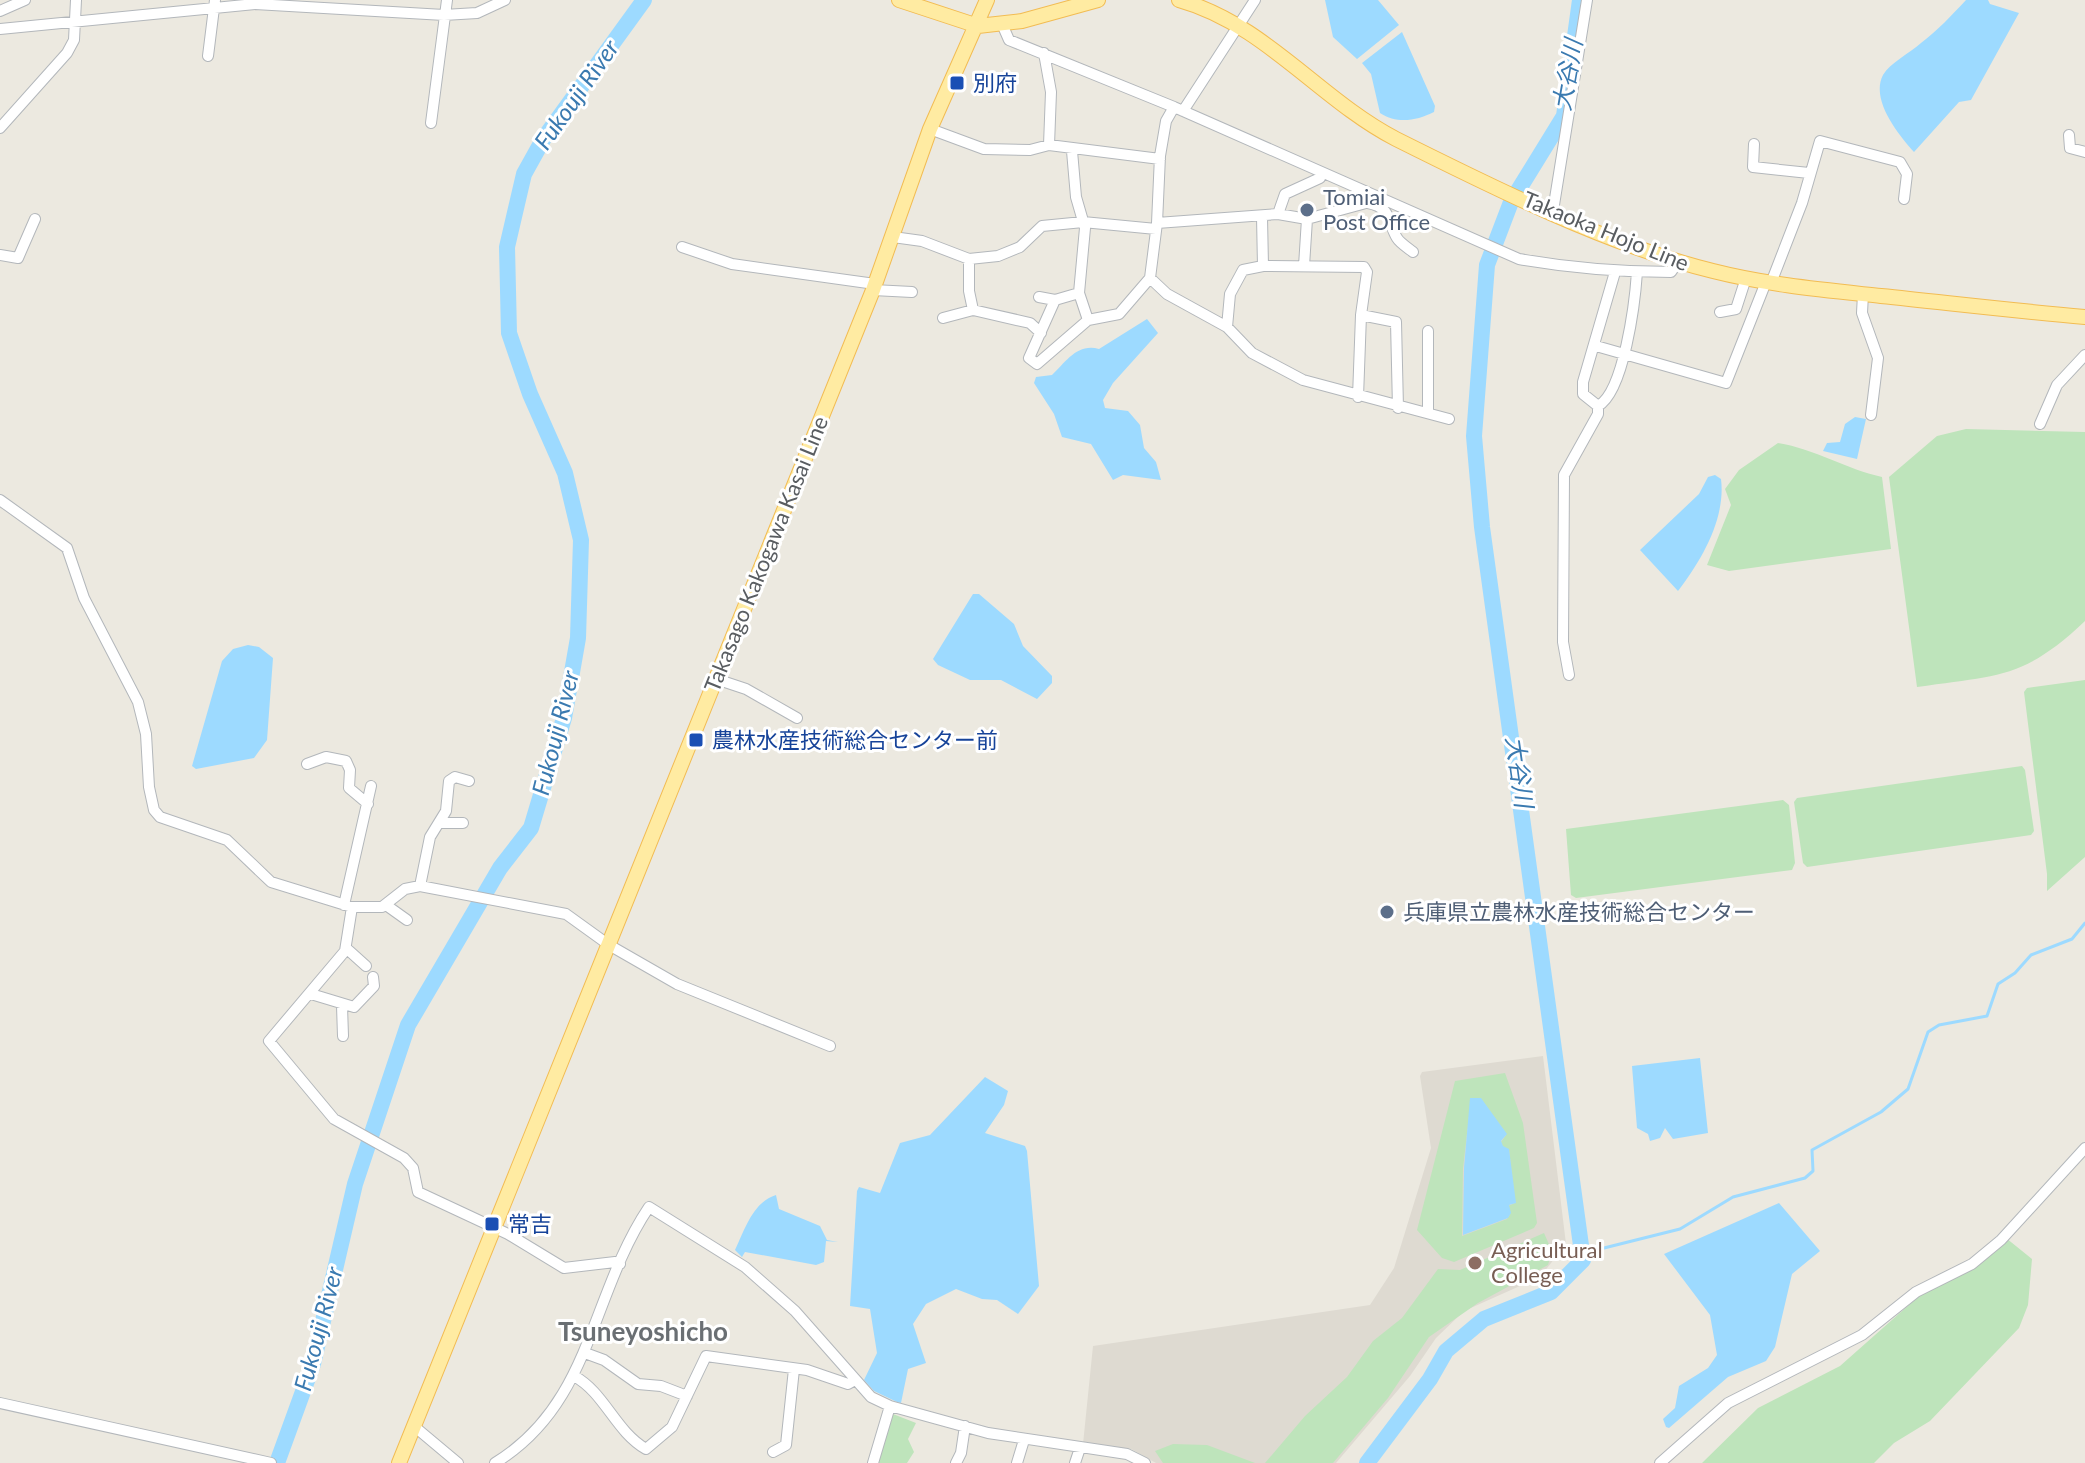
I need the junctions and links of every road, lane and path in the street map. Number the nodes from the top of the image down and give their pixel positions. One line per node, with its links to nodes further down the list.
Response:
1 (25, 0): 12 (street)
2 (76, 0): 14 (street)
3 (447, 0): 13 (street)
4 (505, 0): 13 (street)
5 (899, 0): 17 (main road)
6 (987, 0): 17 (main road, Takasago Kakogawa Kasai Line)
7 (1098, 0): 15 (main road)
8 (1179, 0): 16 (main road, Takaoka Hojo Line)
9 (1255, 0): 16 (street)
10 (1587, 0): 35 (street)
11 (214, 4): 13 (street); 14 (street); 20 (street)
12 (0, 11)
13 (444, 15): 22 (street)
14 (73, 22): 18 (street); 23 (street)
15 (1002, 24): 17 (main road); 19 (street)
16 (1238, 25): 21 (street); 35 (main road, Takaoka Hojo Line)
17 (978, 26): 24 (main road, Takasago Kakogawa Kasai Line)
18 (0, 29)
19 (1044, 53): 21 (street); 27 (street)
20 (208, 56)
21 (1178, 109): 30 (street); 32 (street)
22 (431, 123)
23 (0, 128)
24 (930, 129): 27 (street); 42 (main road, Takasago Kakogawa Kasai Line)
25 (2069, 135): 29 (street)
26 (1754, 144): 31 (street)
27 (1049, 145): 28 (street)
28 (1072, 151): 30 (street); 40 (street)
29 (2085, 152)
30 (1160, 159): 41 (street)
31 (1809, 173): 34 (street); 54 (street)
32 (1321, 174): 33 (street); 36 (street)
33 (1368, 199): 39 (street); 44 (street); 50 (street)
34 (1904, 199)
35 (1553, 211): 47 (main road, Takaoka Hojo Line)
36 (1278, 214): 37 (street); 39 (street)
37 (1262, 217): 41 (street); 48 (street)
38 (35, 219): 45 (street)
39 (1307, 219): 49 (street)
40 (1083, 222): 41 (street); 46 (street); 57 (street)
41 (1157, 226): 52 (street)
42 (893, 237): 46 (street); 55 (main road, Takasago Kakogawa Kasai Line)
43 (682, 247): 55 (street)
44 (1413, 252)
45 (0, 255)
46 (969, 259): 61 (street)
47 (1678, 262): 51 (street); 53 (main road, Takaoka Hojo Line)
48 (1263, 266): 49 (street); 67 (street)
49 (1304, 266): 63 (street)
50 (1615, 272): 51 (street); 70 (street)
51 (1637, 272): 71 (street)
52 (1150, 278): 66 (street); 67 (street)
53 (1746, 278): 54 (main road, Takaoka Hojo Line); 62 (street)
54 (1769, 282): 58 (main road, Takaoka Hojo Line); 71 (street)
55 (874, 287): 56 (street); 82 (main road, Takasago Kakogawa Kasai Line)
56 (912, 292)
57 (1079, 293): 60 (street); 66 (street)
58 (1863, 294): 64 (main road, Takaoka Hojo Line); 77 (street)
59 (1039, 297): 60 (street)
60 (1055, 300): 69 (street)
61 (973, 310): 65 (street); 69 (street)
62 (1720, 312)
63 (1361, 315): 73 (street); 75 (street)
64 (2085, 317)
65 (943, 318)
66 (1088, 320): 69 (street)
67 (1227, 327): 73 (street)
68 (1428, 331): 76 (street)
69 (1041, 333)
70 (1596, 346): 71 (street); 74 (street)
71 (1625, 352): 74 (street)
72 (2084, 358): 79 (street)
73 (1358, 397): 75 (street)
74 (1598, 406): 81 (street)
75 (1398, 408): 76 (street)
76 (1428, 413): 78 (street)
77 (1871, 415)
78 (1449, 419)
79 (2040, 424)
80 (0, 500): 92 (street)
81 (1569, 675)
82 (716, 679): 83 (street); 94 (main road, Takasago Kakogawa Kasai Line)
83 (797, 718)
84 (307, 764): 87 (street)
85 (469, 781): 88 (street)
86 (371, 786): 87 (street)
87 (368, 804): 92 (street)
88 (440, 823): 89 (street); 90 (street)
89 (463, 823)
90 (420, 886): 91 (street); 94 (street)
91 (386, 905): 92 (street); 93 (street)
92 (348, 906): 95 (street)
93 (407, 920)
94 (609, 945): 101 (street); 103 (main road, Takasago Kakogawa Kasai Line)
95 (346, 948): 96 (street); 98 (street)
96 (366, 966)
97 (373, 977): 99 (street)
98 (311, 994): 99 (street); 103 (street)
99 (342, 1006): 100 (street)
100 (343, 1036)
101 (830, 1046)
102 (2085, 1148): 128 (street)
103 (495, 1230): 104 (street); 113 (main road, Takasago Kakogawa Kasai Line)
104 (620, 1264): 105 (street); 108 (street)
105 (585, 1353): 107 (street); 109 (street)
106 (794, 1369): 108 (street); 109 (street); 117 (street)
107 (574, 1376): 116 (street); 121 (street)
108 (855, 1380): 111 (street)
109 (687, 1396): 116 (street)
110 (0, 1403): 118 (street)
111 (890, 1406): 112 (street); 123 (street)
112 (965, 1426): 114 (street); 124 (street)
113 (415, 1427): 119 (main road, Takasago Kakogawa Kasai Line); 120 (street)
114 (1024, 1440): 115 (street); 125 (street)
115 (1080, 1448): 126 (street); 127 (street)
116 (646, 1449): 122 (street)
117 (773, 1452)
118 (266, 1462)
119 (399, 1463)
120 (458, 1463)
121 (495, 1463)
122 (646, 1463)
123 (873, 1463)
124 (956, 1463)
125 (1017, 1463)
126 (1075, 1463)
127 (1145, 1463)
128 (1660, 1463)

